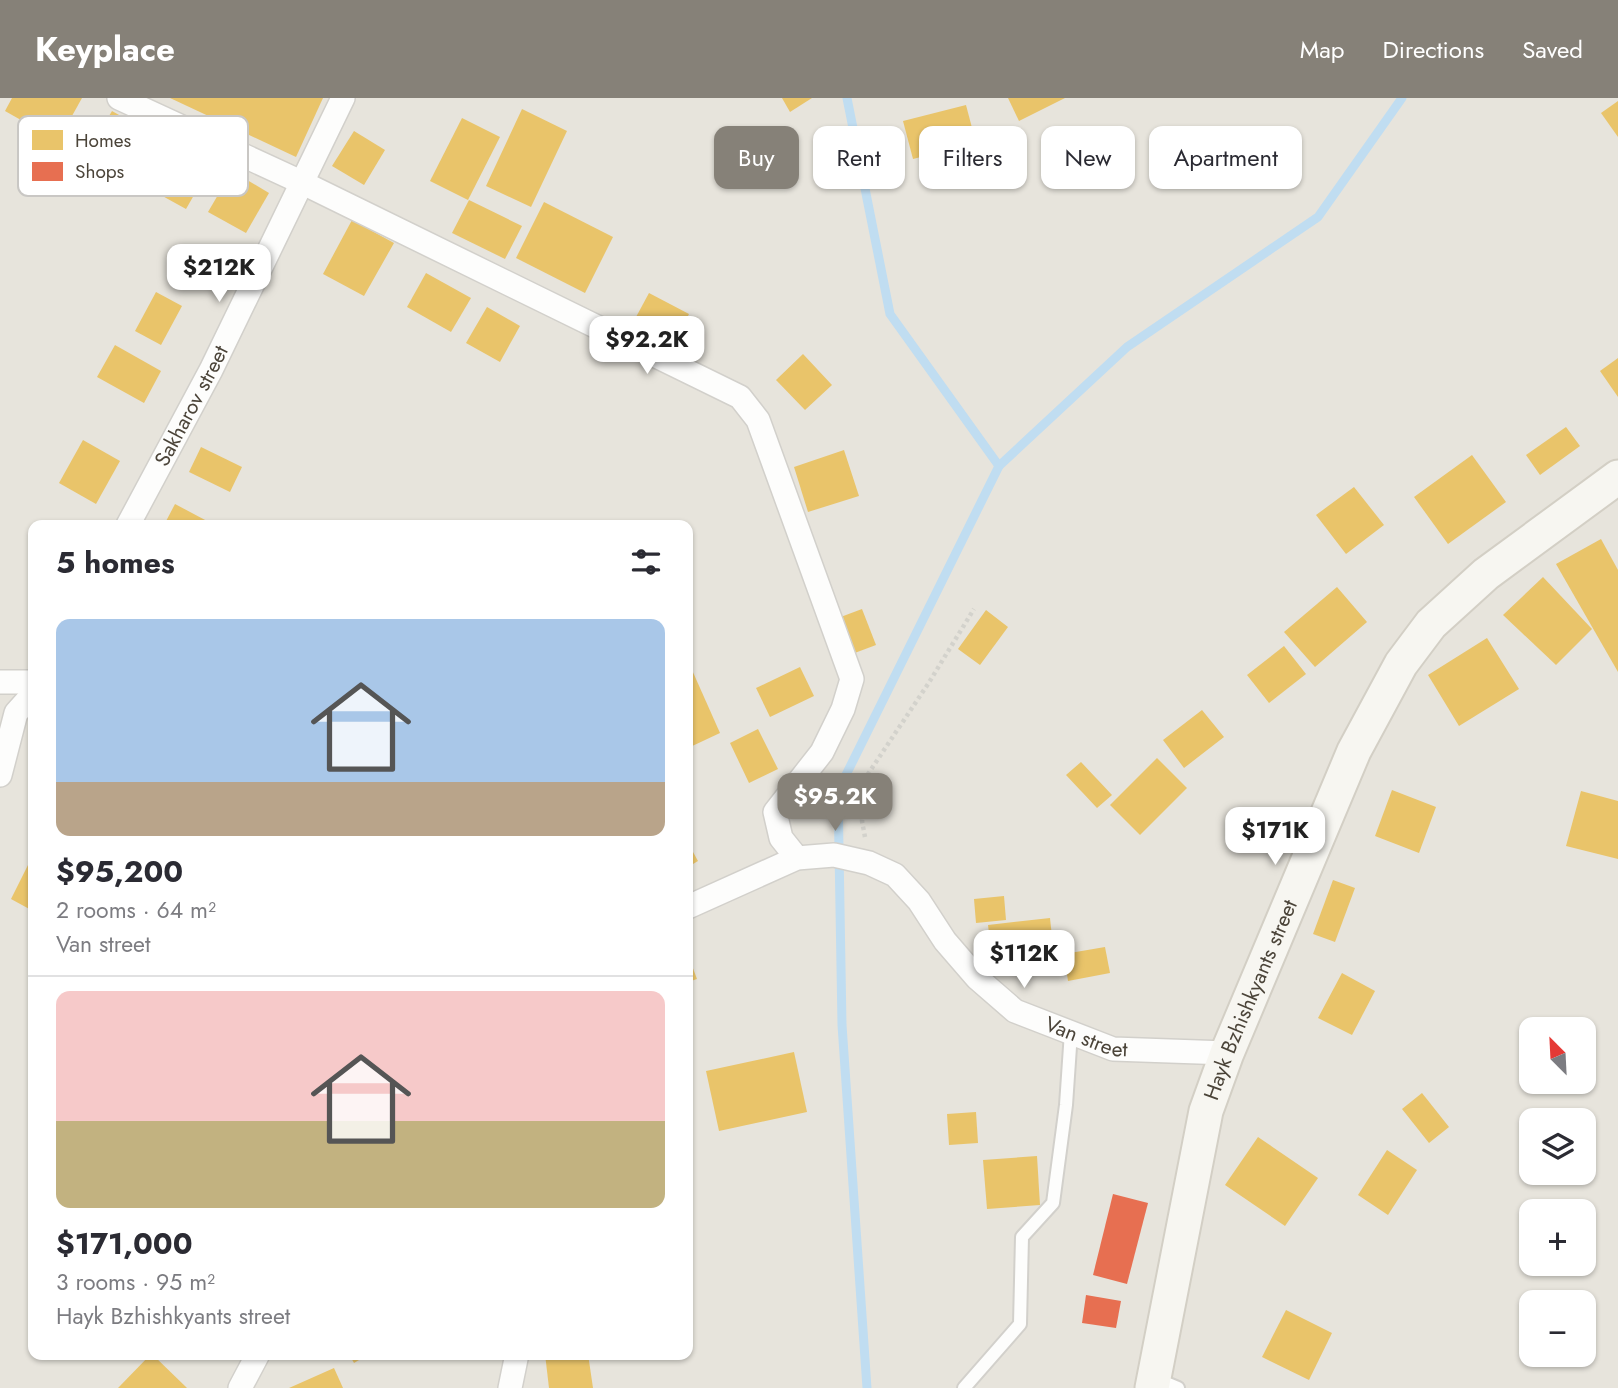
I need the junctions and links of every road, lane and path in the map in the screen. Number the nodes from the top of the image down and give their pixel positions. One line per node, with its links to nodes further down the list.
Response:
1 (119, 98): 3 (street)
2 (343, 98): 5 (street, Sakharov street)
3 (158, 116)
4 (248, 158): 5 (street)
5 (303, 183): 7 (street, Sakharov street); 13 (street)
6 (1618, 477): 17 (main road, Hayk Bzhishkyants street)
7 (131, 520)
8 (974, 609): 14 (path)
9 (0, 682): 10 (street)
10 (28, 682)
11 (28, 700): 12 (street)
12 (0, 775)
13 (797, 859): 14 (street, Van street); 15 (street, Van street)
14 (869, 863): 16 (street, Van street)
15 (693, 905)
16 (1071, 1032): 17 (street, Van street); 23 (lane)
17 (1227, 1053): 20 (main road, Hayk Bzhishkyants street)
18 (255, 1360): 21 (street)
19 (516, 1360): 22 (street)
20 (1161, 1385)
21 (240, 1388)
22 (510, 1388)
23 (964, 1388)

